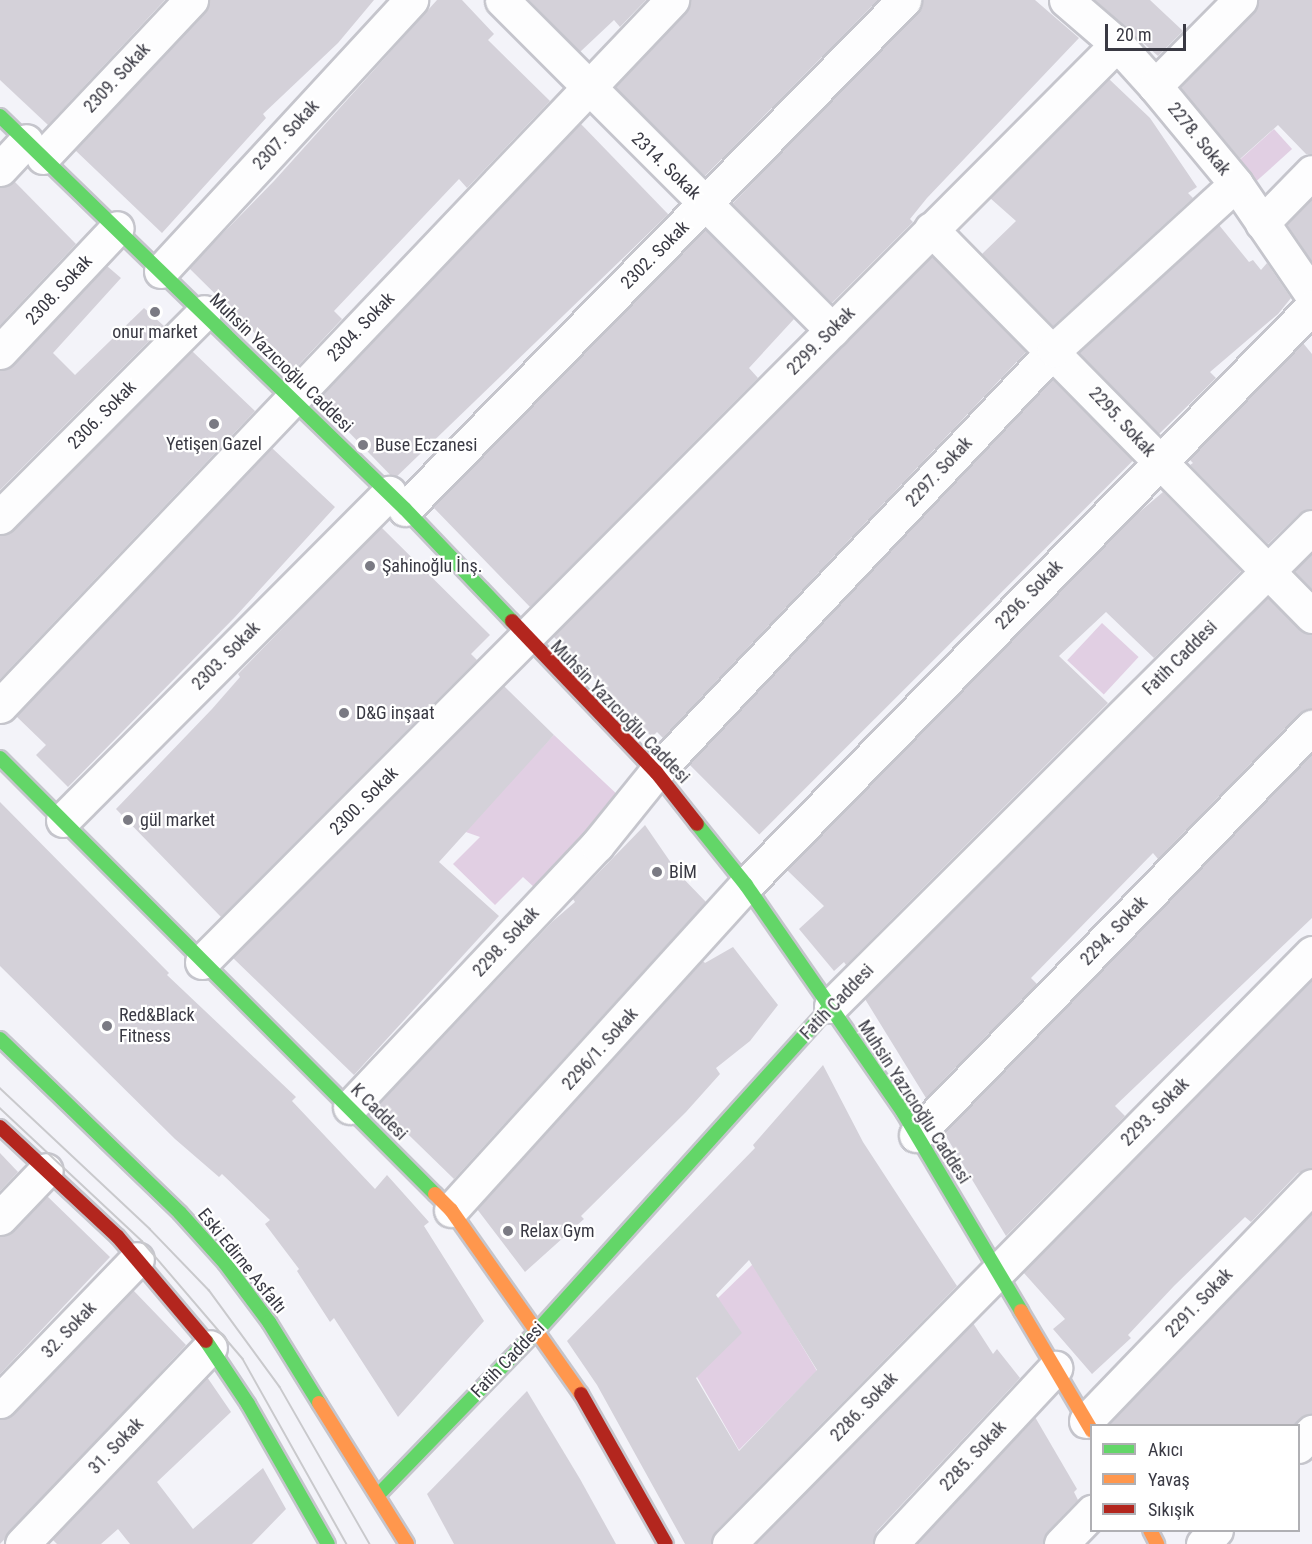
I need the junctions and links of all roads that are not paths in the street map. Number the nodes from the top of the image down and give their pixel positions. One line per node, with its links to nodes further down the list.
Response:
1 (191, 0): 12 (street, 2309. Sokak)
2 (411, 0): 20 (street, 2307. Sokak)
3 (502, 0): 10 (street, 2314. Sokak)
4 (672, 0): 10 (street, 2304. Sokak)
5 (904, 0): 16 (street, 2302. Sokak)
6 (1066, 0): 8 (street, 2278. Sokak)
7 (1240, 0): 9 (street)
8 (1117, 44): 9 (street, 2278. Sokak); 19 (street, 2299. Sokak)
9 (1155, 86): 15 (street, 2278. Sokak)
10 (588, 89): 16 (street, 2314. Sokak); 27 (street, 2304. Sokak)
11 (0, 116): 12 (main road, Muhsin Yazıcıoğlu Caddesi)
12 (35, 149): 13 (street, 2309. Sokak); 18 (main road, Muhsin Yazıcıoğlu Caddesi)
13 (0, 169)
14 (1312, 172): 17 (street)
15 (1236, 184): 17 (street, 2278. Sokak); 25 (street, 2297. Sokak)
16 (705, 204): 24 (street, 2314. Sokak); 29 (street, 2302. Sokak)
17 (1262, 223): 21 (street, 2278. Sokak)
18 (117, 228): 20 (main road, Muhsin Yazıcıoğlu Caddesi); 26 (street, 2308. Sokak)
19 (931, 229): 24 (street, 2299. Sokak); 25 (street, 2295. Sokak)
20 (161, 271): 23 (main road, Muhsin Yazıcıoğlu Caddesi)
21 (1312, 295)
22 (1312, 307): 28 (street, 2296. Sokak)
23 (204, 312): 27 (main road, Muhsin Yazıcıoğlu Caddesi); 30 (street, 2306. Sokak)
24 (832, 330): 34 (street, 2299. Sokak)
25 (1054, 350): 28 (street, 2295. Sokak); 38 (street, 2297. Sokak)
26 (0, 352)
27 (293, 399): 29 (main road, Muhsin Yazıcıoğlu Caddesi); 35 (street, 2304. Sokak)
28 (1160, 461): 32 (street, 2295. Sokak); 40 (street, 2296. Sokak)
29 (397, 501): 34 (main road, Muhsin Yazıcıoğlu Caddesi); 39 (street, 2303. Sokak)
30 (0, 518)
31 (1312, 527): 32 (street, Fatih Caddesi)
32 (1268, 571): 33 (street, 2295. Sokak); 43 (street, Fatih Caddesi)
33 (1312, 615)
34 (525, 638): 38 (main road, Muhsin Yazıcıoğlu Caddesi); 42 (street, 2300. Sokak)
35 (0, 706)
36 (1312, 727): 47 (street, 2294. Sokak)
37 (0, 758): 39 (main road, K Caddesi)
38 (656, 772): 40 (main road, Muhsin Yazıcıoğlu Caddesi); 45 (street, 2298. Sokak)
39 (63, 820): 42 (main road, K Caddesi)
40 (746, 885): 43 (main road, Muhsin Yazıcıoğlu Caddesi); 50 (street, 2296/1. Sokak)
41 (1312, 953): 53 (street, 2293. Sokak)
42 (202, 962): 45 (main road, K Caddesi)
43 (831, 1006): 47 (main road, Muhsin Yazıcıoğlu Caddesi); 54 (main road, Fatih Caddesi)
44 (0, 1040): 62 (main road, Eski Edirne Asfaltı)
45 (350, 1107): 50 (main road, K Caddesi)
46 (0, 1127): 48 (main road)
47 (916, 1135): 53 (main road, Muhsin Yazıcıoğlu Caddesi)
48 (46, 1170): 51 (street); 52 (main road)
49 (1312, 1186): 58 (street, 2291. Sokak)
50 (451, 1210): 54 (main road, K Caddesi)
51 (0, 1218)
52 (137, 1259): 55 (main road); 57 (street, 32. Sokak)
53 (998, 1270): 56 (main road, Muhsin Yazıcıoğlu Caddesi); 69 (street, 2286. Sokak)
54 (537, 1331): 62 (main road, Fatih Caddesi); 68 (main road, K Caddesi)
55 (210, 1347): 65 (main road); 66 (street, 31. Sokak)
56 (1055, 1368): 59 (main road, Muhsin Yazıcıoğlu Caddesi); 70 (street, 2285. Sokak)
57 (0, 1401)
58 (1091, 1424)
59 (1089, 1426)
60 (1312, 1432): 61 (street)
61 (1300, 1445)
62 (378, 1494): 67 (main road, Eski Edirne Asfaltı)
63 (1090, 1514): 71 (street)
64 (1214, 1532): 72 (street)
65 (322, 1541)
66 (22, 1544)
67 (407, 1544)
68 (666, 1544)
69 (729, 1544)
70 (891, 1544)
71 (1061, 1544)
72 (1203, 1544)

